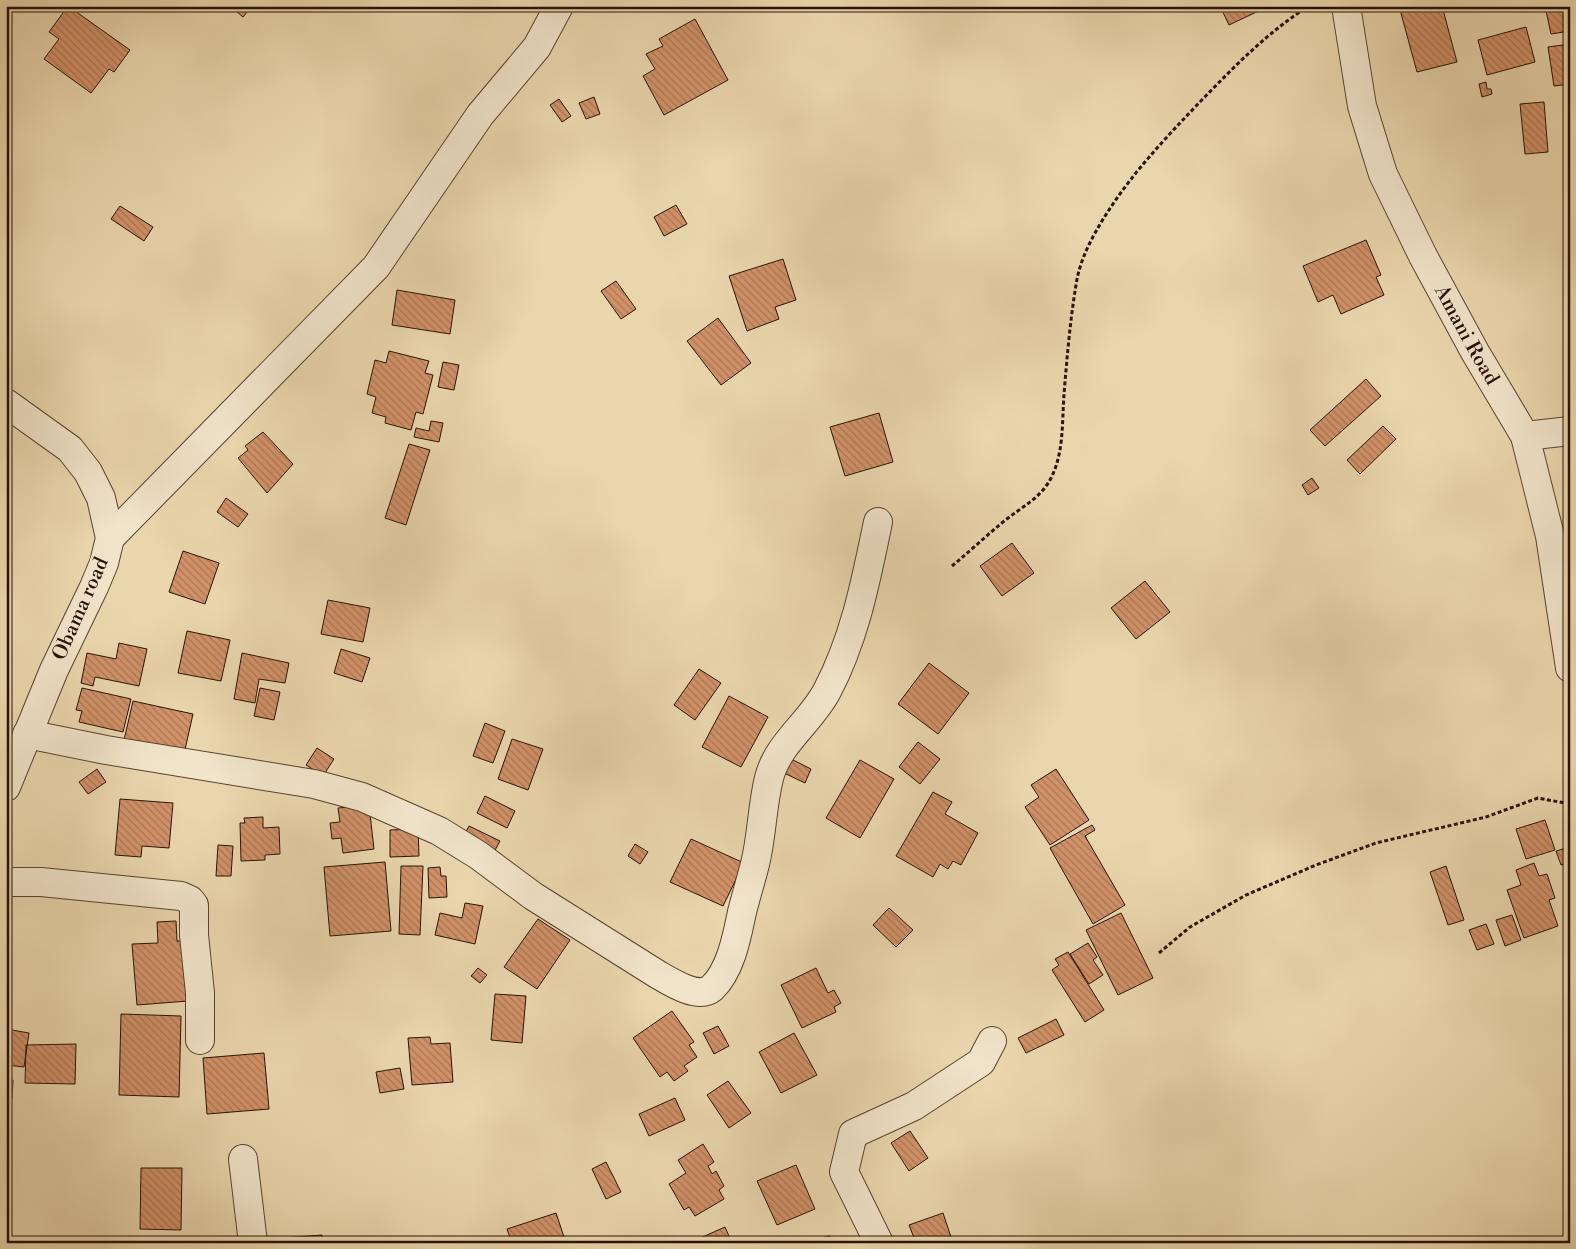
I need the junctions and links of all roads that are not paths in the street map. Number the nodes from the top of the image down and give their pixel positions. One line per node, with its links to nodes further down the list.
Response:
1 (559, 6): 7 (street)
2 (1346, 6): 5 (street, Amani Road)
3 (6, 403): 7 (street, Obama road)
4 (1570, 430): 5 (street)
5 (1526, 436): 8 (street, Amani Road)
6 (878, 522): 9 (street)
7 (110, 538): 9 (street, Obama road)
8 (1570, 668)
9 (27, 734): 10 (street, Obama road)
10 (7, 784)
11 (6, 882): 12 (street)
12 (200, 1040)
13 (992, 1041): 16 (street)
14 (244, 1159): 15 (street)
15 (254, 1243)
16 (879, 1243)

